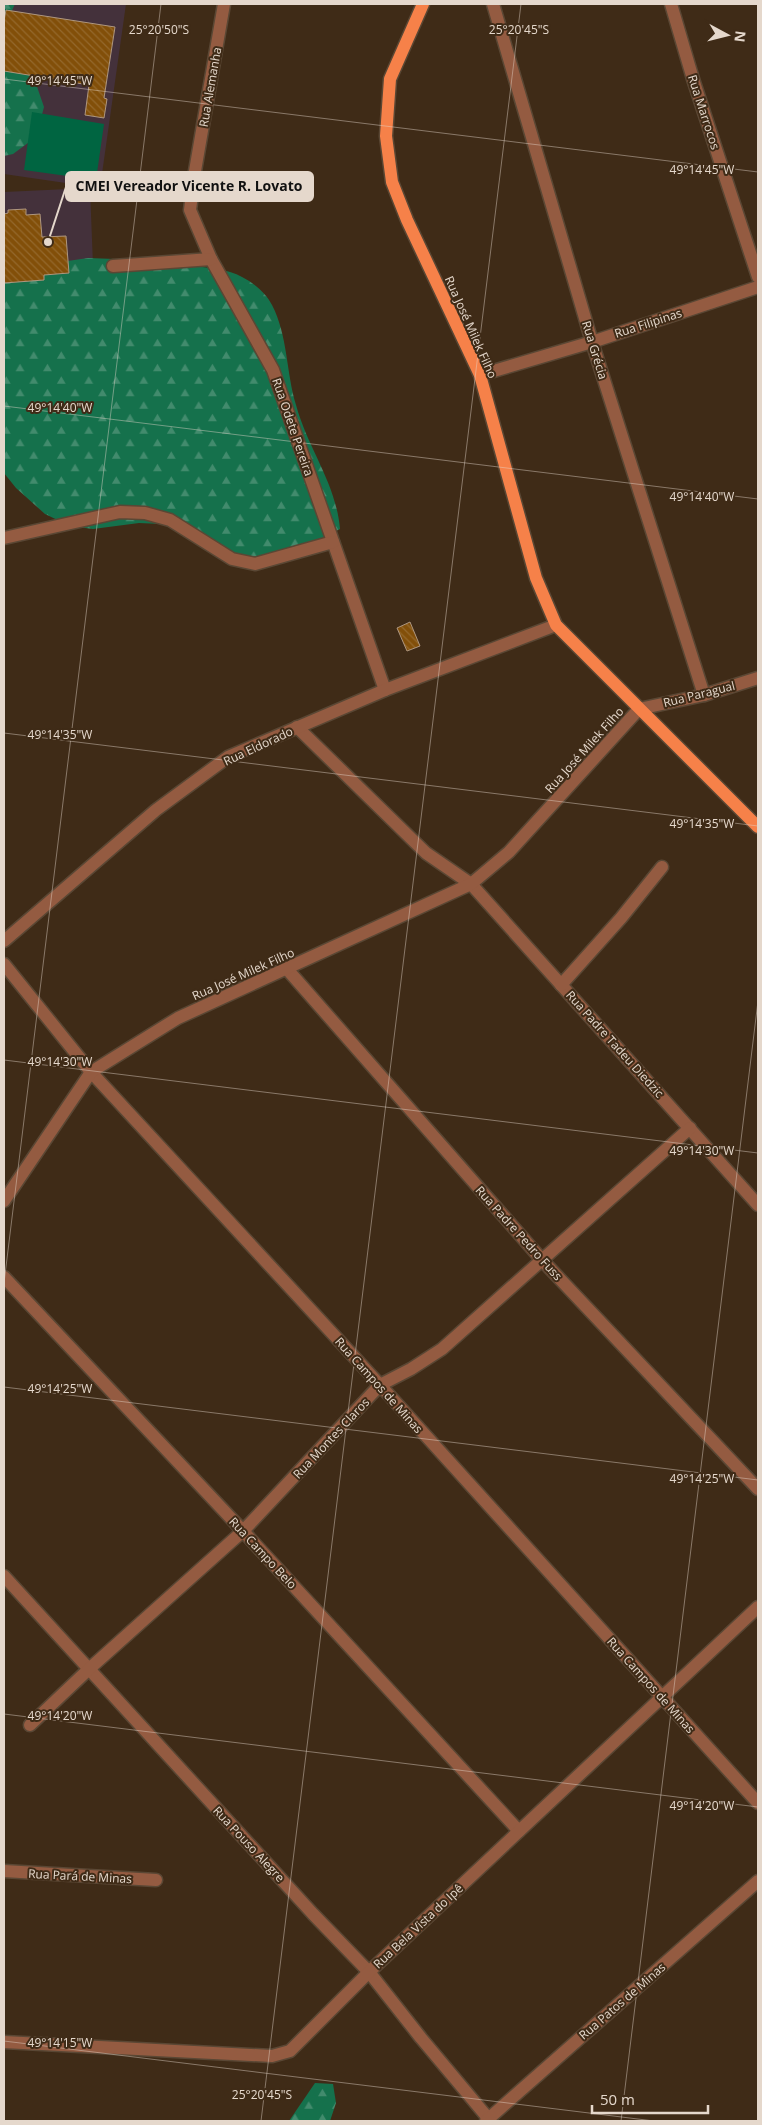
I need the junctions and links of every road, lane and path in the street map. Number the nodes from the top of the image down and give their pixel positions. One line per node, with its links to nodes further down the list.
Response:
1 (224, 4): 5 (street, Rua Alemanha)
2 (423, 4): 11 (main road, Rua José Milek Filho)
3 (493, 4): 10 (street, Rua Grécia)
4 (671, 4): 8 (street, Rua Marrocos)
5 (195, 171): 6 (street, Rua Odete Pereira)
6 (211, 259): 7 (street); 13 (street, Rua Odete Pereira)
7 (113, 266)
8 (758, 277)
9 (758, 287): 10 (street, Rua Filipinas)
10 (592, 342): 11 (street, Rua Filipinas); 17 (street, Rua Grécia)
11 (480, 375): 14 (main road, Rua José Milek Filho)
12 (4, 538): 13 (street)
13 (333, 542): 16 (street, Rua Odete Pereira)
14 (556, 625): 16 (street, Rua Eldorado); 18 (main road, Rua José Milek Filho)
15 (758, 678): 17 (street, Rua Paragual)
16 (385, 690): 19 (street, Rua Eldorado)
17 (704, 695): 18 (street, Rua Paragual)
18 (640, 709): 20 (main road); 22 (street, Rua José Milek Filho)
19 (297, 727): 22 (street, Rua Padre Tadeu Diedzic); 23 (street, Rua Eldorado)
20 (758, 827)
21 (662, 867): 26 (street)
22 (470, 884): 25 (street, Rua José Milek Filho); 26 (street, Rua Padre Tadeu Diedzic)
23 (4, 941)
24 (4, 964): 27 (street, Rua Campos de Minas)
25 (287, 969): 27 (street, Rua José Milek Filho); 31 (street, Rua Padre Pedro Fuss)
26 (561, 985): 28 (street, Rua Padre Tadeu Diedzic)
27 (91, 1072): 29 (street, Rua José Milek Filho); 33 (street, Rua Campos de Minas)
28 (690, 1128): 30 (street, Rua Padre Tadeu Diedzic); 31 (street, Rua Montes Claros)
29 (4, 1201)
30 (758, 1205)
31 (542, 1260): 33 (street, Rua Montes Claros); 34 (street, Rua Padre Pedro Fuss)
32 (4, 1277): 35 (street, Rua Campo Belo)
33 (380, 1385): 35 (street, Rua Montes Claros); 39 (street, Rua Campos de Minas)
34 (758, 1489)
35 (243, 1531): 38 (street, Rua Montes Claros); 42 (street, Rua Campo Belo)
36 (4, 1576): 38 (street, Rua Pouso Alegre)
37 (758, 1607): 39 (street, Rua Bela Vista do Ipê)
38 (89, 1669): 40 (street, Rua Montes Claros); 46 (street, Rua Pouso Alegre)
39 (663, 1699): 41 (street, Rua Campos de Minas); 42 (street, Rua Bela Vista do Ipê)
40 (30, 1725)
41 (758, 1803)
42 (519, 1831): 46 (street, Rua Bela Vista do Ipê)
43 (4, 1871): 44 (street, Rua Pará de Minas)
44 (156, 1880)
45 (758, 1880): 48 (street, Rua Patos de Minas)
46 (369, 1972): 47 (street, Rua Bela Vista do Ipê); 48 (street, Rua Pouso Alegre)
47 (4, 2042)
48 (487, 2119)

